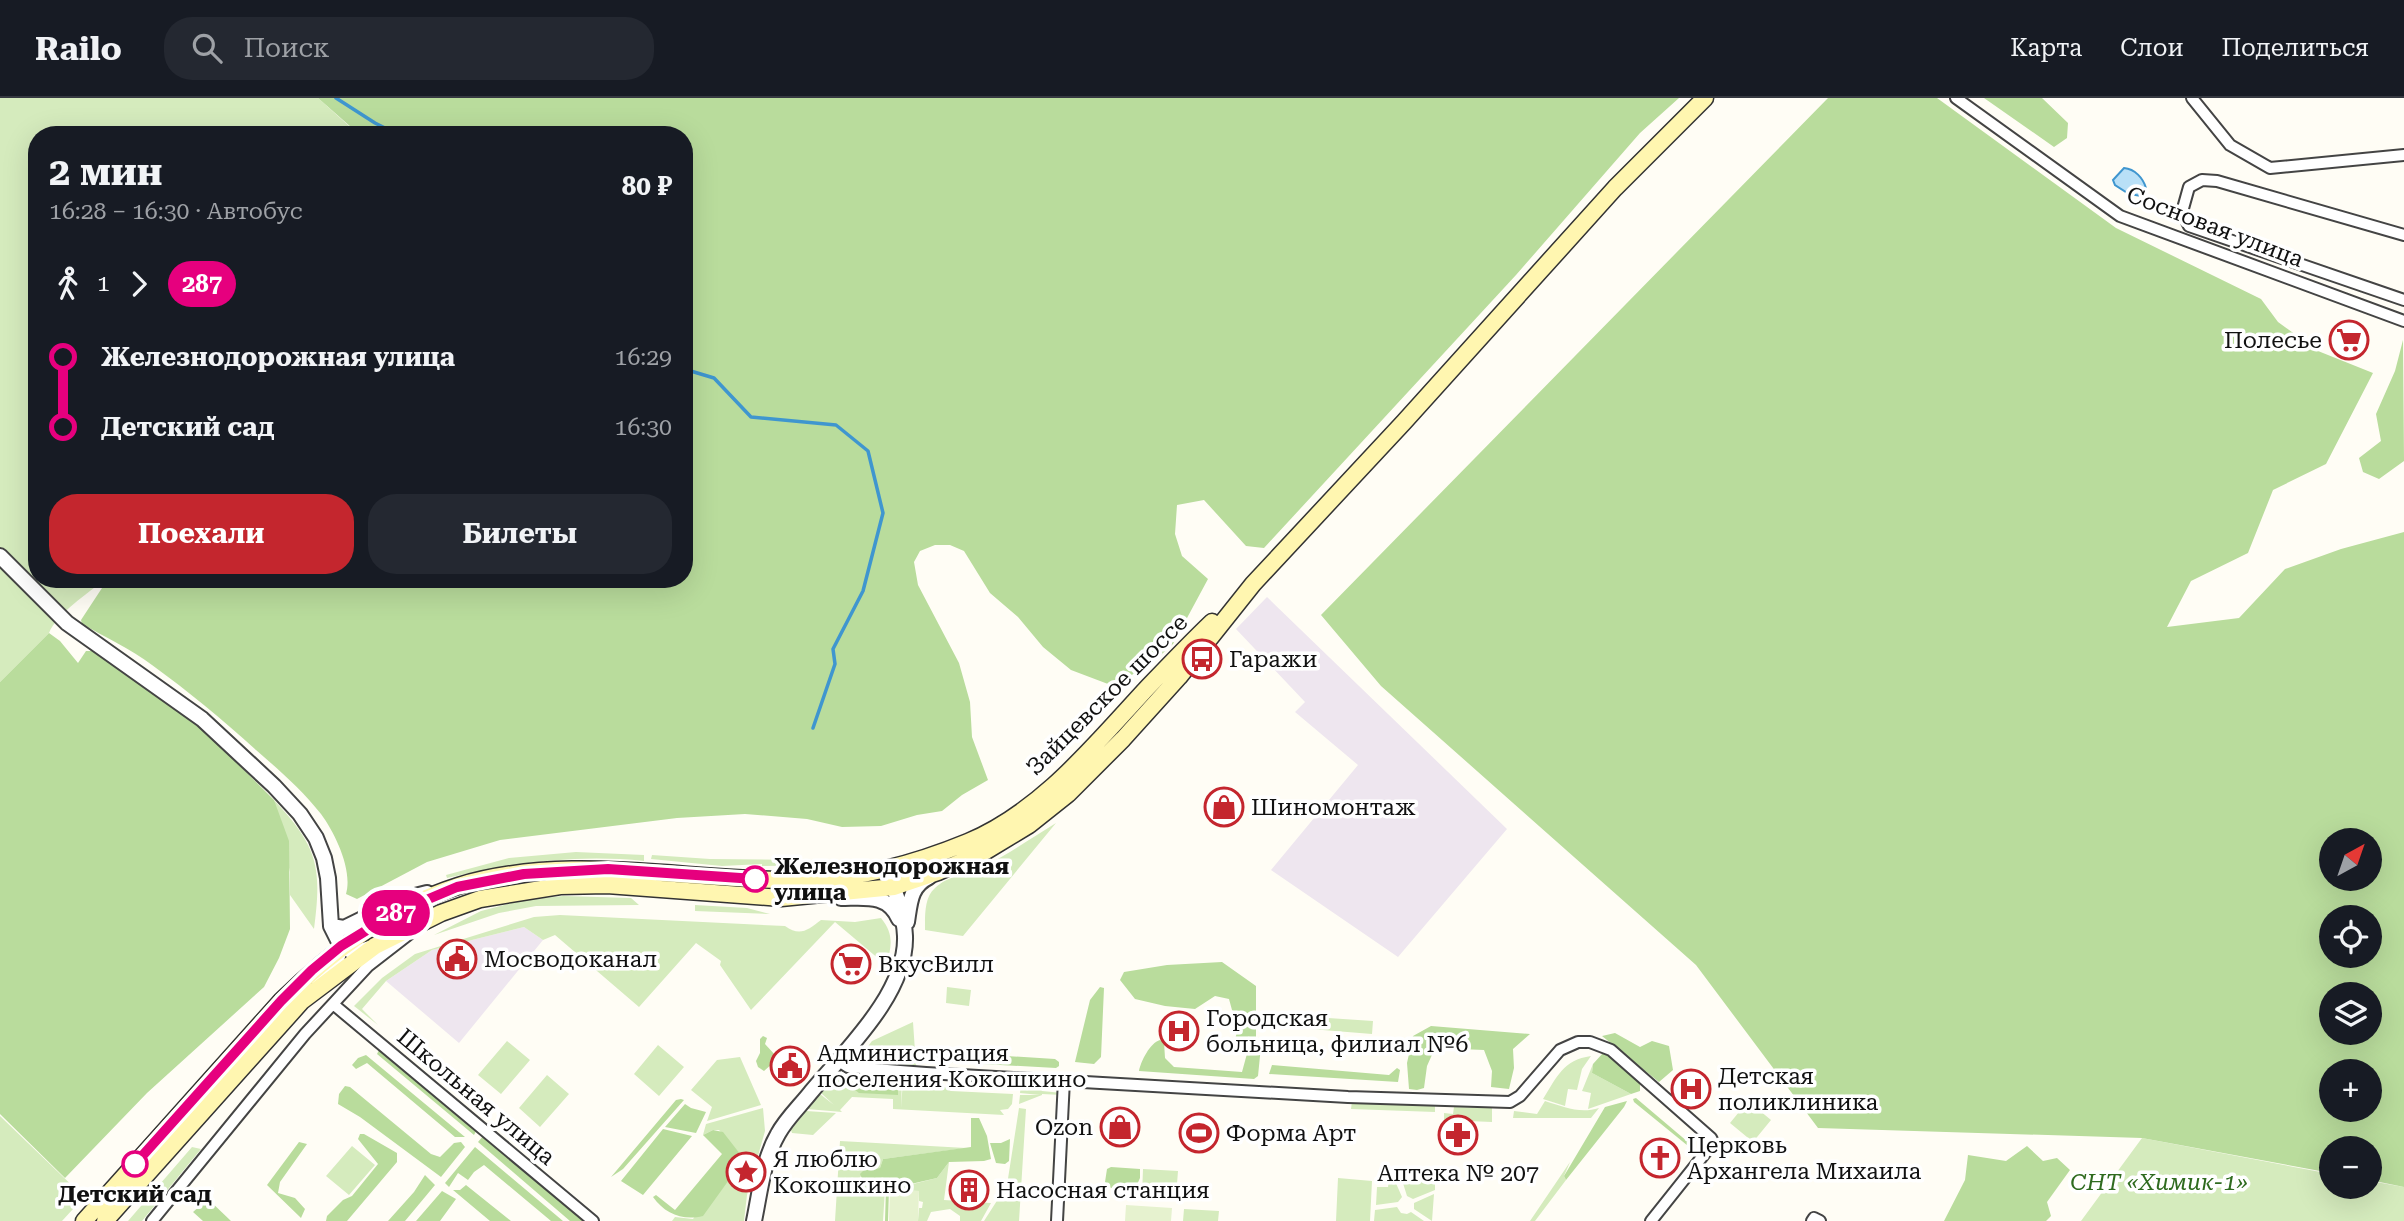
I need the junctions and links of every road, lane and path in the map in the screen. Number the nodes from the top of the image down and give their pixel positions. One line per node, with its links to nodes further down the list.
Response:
1 (1705, 98): 10 (main road)
2 (1956, 98): 7 (street, Сосновая улица)
3 (2192, 98): 4 (street)
4 (2404, 155)
5 (2404, 236): 6 (street)
6 (2404, 300)
7 (2404, 321)
8 (0, 556): 9 (street)
9 (28, 584)
10 (1252, 584): 12 (main road, Зайцевское шоссе); 14 (main road, Зайцевское шоссе)
11 (32, 588): 19 (street)
12 (967, 842): 13 (main road, Зайцевское шоссе); 16 (street)
13 (887, 870): 15 (main road, Зайцевское шоссе); 16 (street)
14 (939, 872): 16 (main road, Зайцевское шоссе); 20 (street)
15 (457, 887): 19 (street); 21 (main road, Зайцевское шоссе)
16 (894, 887): 17 (main road, Зайцевское шоссе); 20 (street)
17 (781, 898): 18 (main road, Зайцевское шоссе); 20 (street)
18 (424, 921): 22 (main road, Зайцевское шоссе); 24 (street)
19 (331, 926): 21 (street)
20 (904, 933): 25 (street)
21 (341, 946): 22 (street); 23 (street); 28 (main road, Зайцевское шоссе)
22 (375, 946): 23 (main road, Зайцевское шоссе)
23 (302, 1001): 29 (main road, Зайцевское шоссе)
24 (333, 1004): 30 (street); 31 (street, Школьная улица)
25 (833, 1065): 26 (street); 32 (street)
26 (1064, 1080): 27 (street); 33 (street)
27 (1656, 1219)
28 (84, 1221)
29 (106, 1221)
30 (152, 1221)
31 (593, 1221)
32 (754, 1221)
33 (1057, 1221)
34 (1812, 1221): 35 (street)
35 (1820, 1221)

